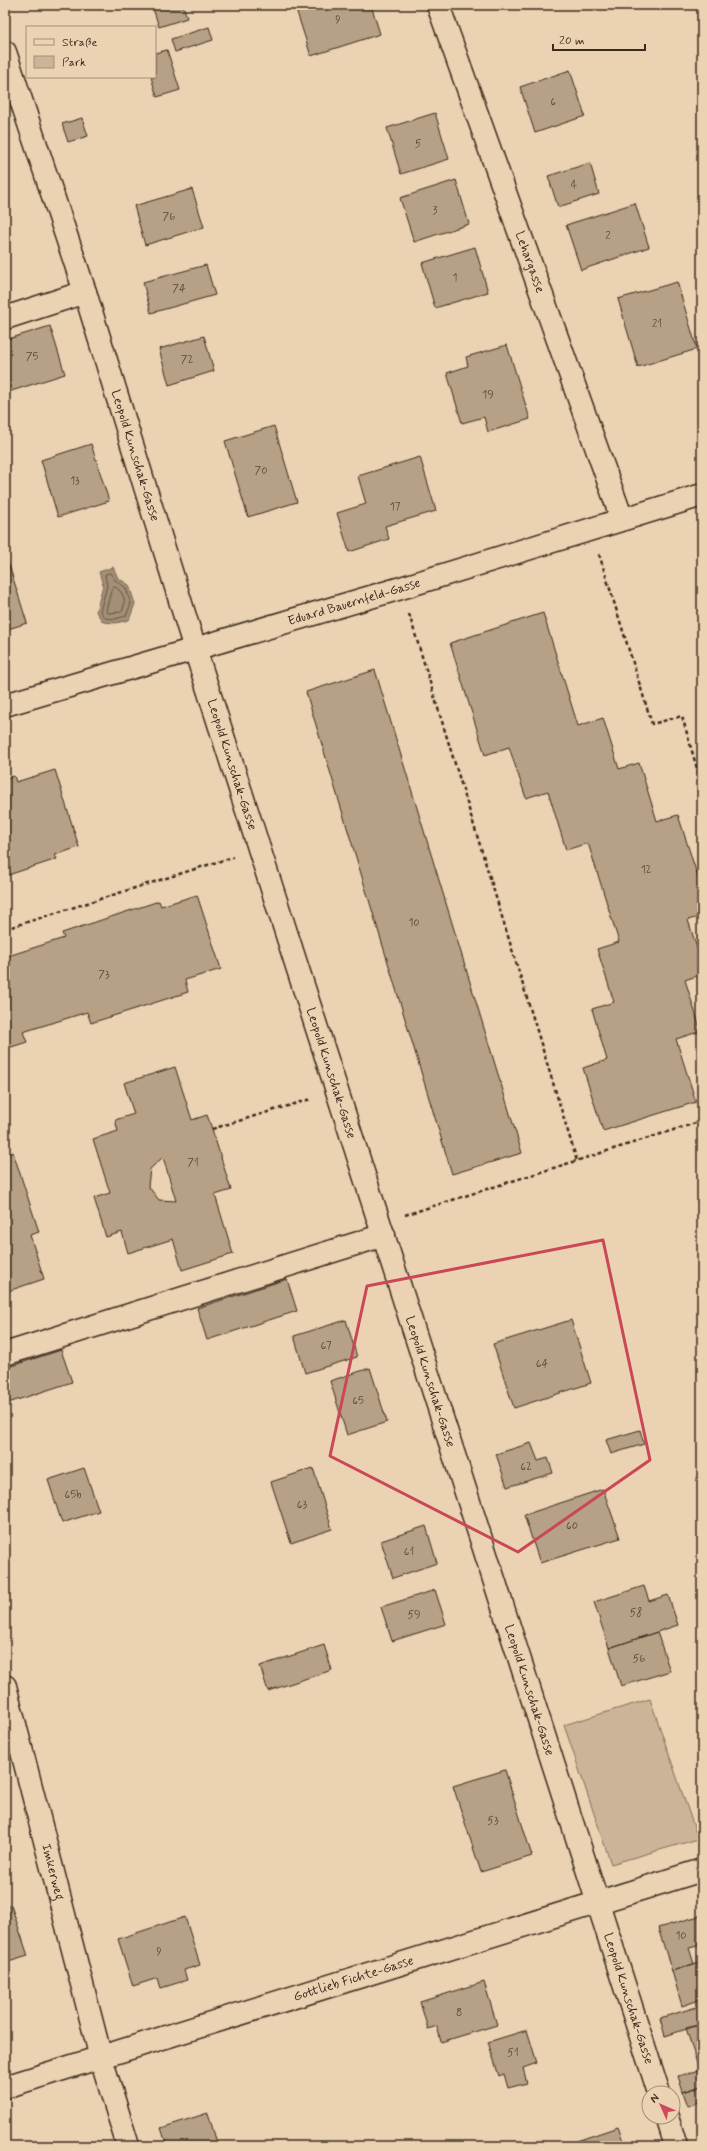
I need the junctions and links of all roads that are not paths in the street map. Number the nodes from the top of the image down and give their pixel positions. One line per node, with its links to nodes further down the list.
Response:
1 (438, 5): 6 (street, Lehargasse)
2 (5, 52): 3 (street, Leopold Kunschak-Gasse)
3 (85, 292): 4 (street); 7 (street, Leopold Kunschak-Gasse)
4 (5, 318)
5 (702, 494): 6 (street, Eduard Bauernfeld-Gasse)
6 (622, 519): 7 (street, Eduard Bauernfeld-Gasse)
7 (196, 649): 8 (street, Eduard Bauernfeld-Gasse); 9 (street, Leopold Kunschak-Gasse)
8 (5, 705)
9 (382, 1229): 10 (street); 13 (street, Leopold Kunschak-Gasse)
10 (5, 1354)
11 (5, 1686): 14 (street, Imkerweg)
12 (702, 1870): 13 (street, Gottlieb Fichte-Gasse)
13 (598, 1902): 14 (street, Gottlieb Fichte-Gasse); 15 (street, Leopold Kunschak-Gasse)
14 (101, 2058): 16 (street, Gottlieb Fichte-Gasse); 18 (street, Imkerweg)
15 (656, 2085)
16 (5, 2087)
17 (669, 2125): 19 (street)
18 (128, 2146)
19 (676, 2146)

